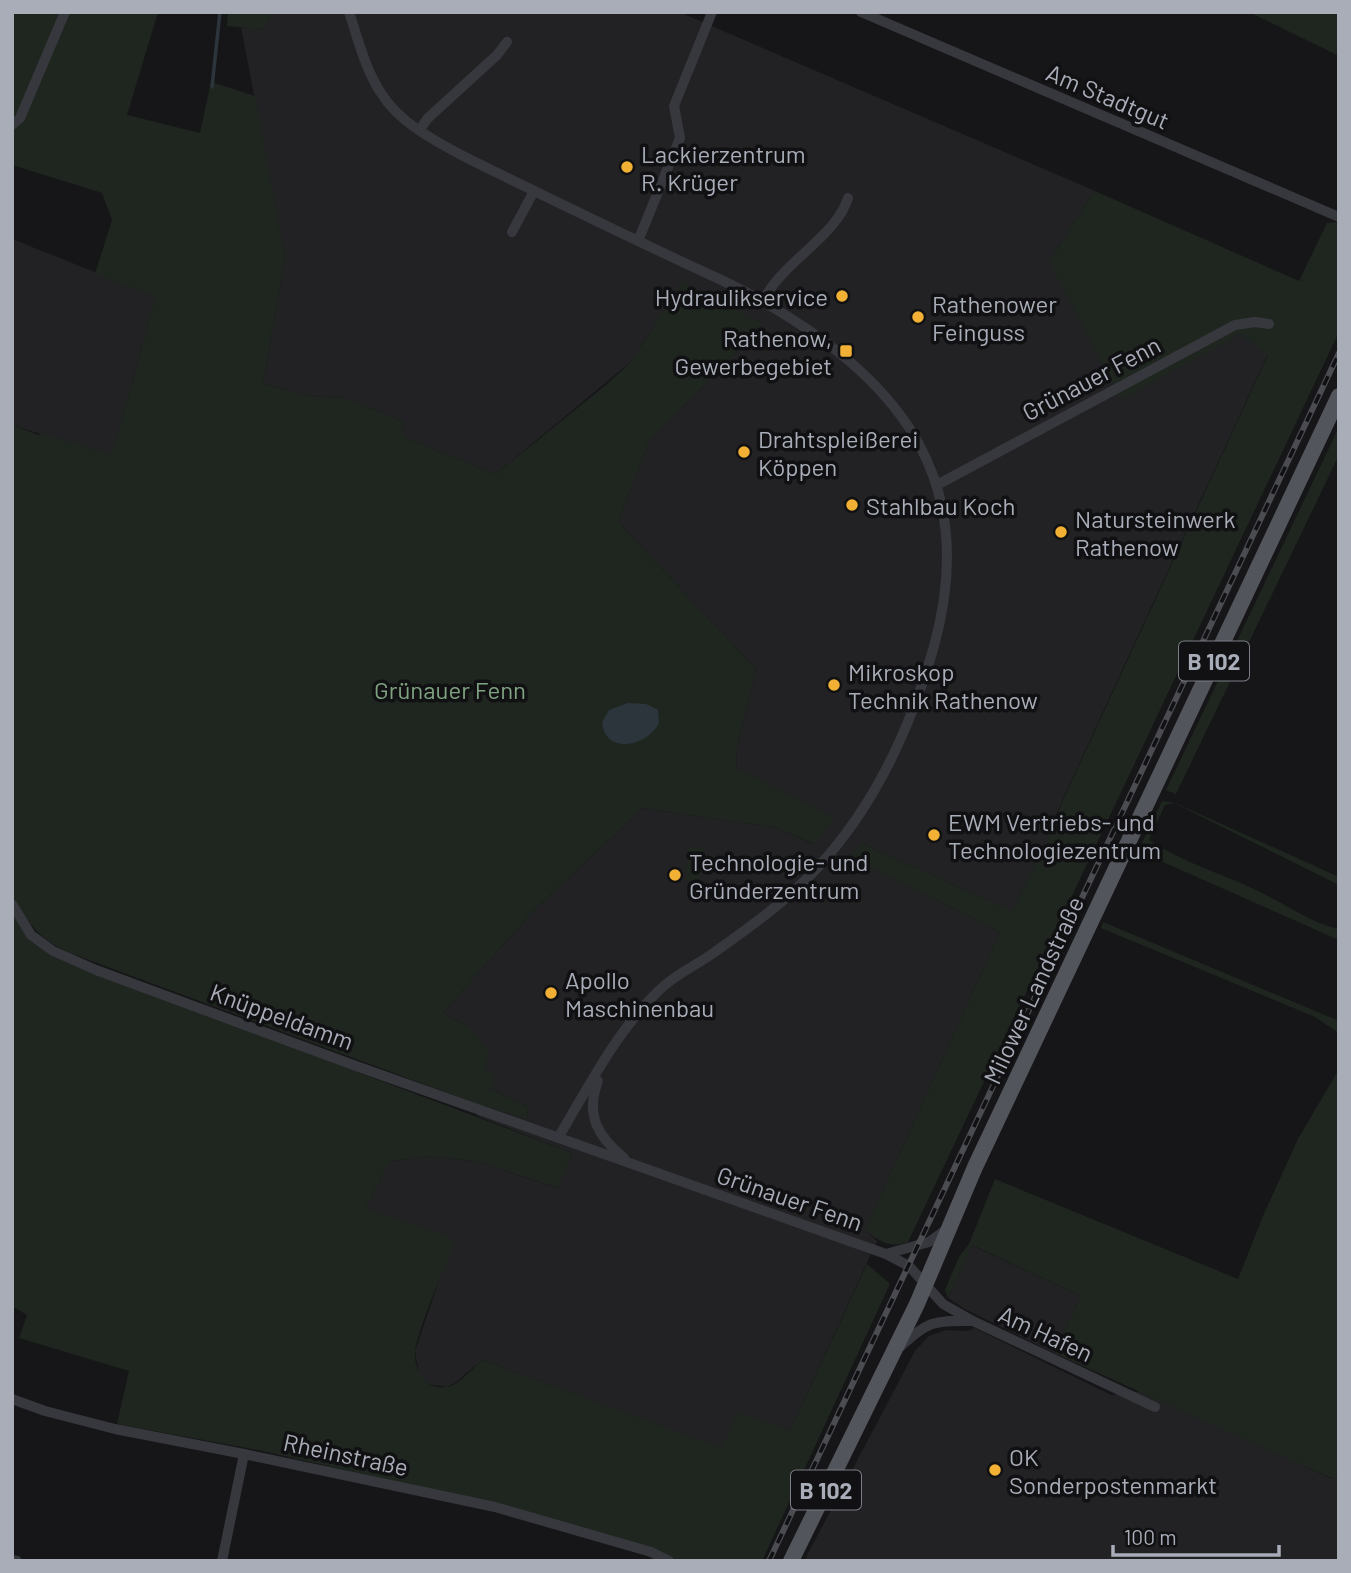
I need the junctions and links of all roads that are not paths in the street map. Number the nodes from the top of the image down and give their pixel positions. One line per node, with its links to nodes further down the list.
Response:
1 (65, 12): 6 (street)
2 (349, 12): 7 (street, Grünauer Fenn)
3 (712, 12): 12 (street)
4 (861, 12): 10 (street, Am Stadtgut)
5 (507, 43): 7 (street)
6 (12, 125)
7 (420, 130): 8 (street, Grünauer Fenn)
8 (534, 191): 11 (street); 12 (street, Grünauer Fenn)
9 (848, 198): 13 (street)
10 (1339, 217)
11 (512, 232)
12 (638, 241): 13 (street, Grünauer Fenn)
13 (763, 301): 16 (street, Grünauer Fenn)
14 (1269, 324): 16 (street, Grünauer Fenn)
15 (1339, 396): 21 (main road, Milower Landstraße / B 102)
16 (937, 485): 18 (street, Grünauer Fenn)
17 (12, 904): 19 (street, Knüppeldamm)
18 (605, 1062): 19 (street, Grünauer Fenn); 20 (street, Grünauer Fenn)
19 (558, 1138): 20 (street, Grünauer Fenn)
20 (632, 1164): 22 (street, Grünauer Fenn)
21 (951, 1226): 22 (street); 23 (main road, Milower Landstraße / B 102)
22 (886, 1254): 23 (street, Grünauer Fenn)
23 (926, 1286): 24 (street, Am Hafen); 25 (main road, Milower Landstraße / B 102)
24 (973, 1321): 25 (street, Milower Landstraße); 27 (street, Am Hafen)
25 (892, 1353): 31 (main road, Milower Landstraße / B 102)
26 (12, 1399): 28 (street, Rheinstraße)
27 (1155, 1407)
28 (244, 1454): 29 (street); 30 (street, Rheinstraße)
29 (222, 1561)
30 (669, 1561)
31 (791, 1561)

